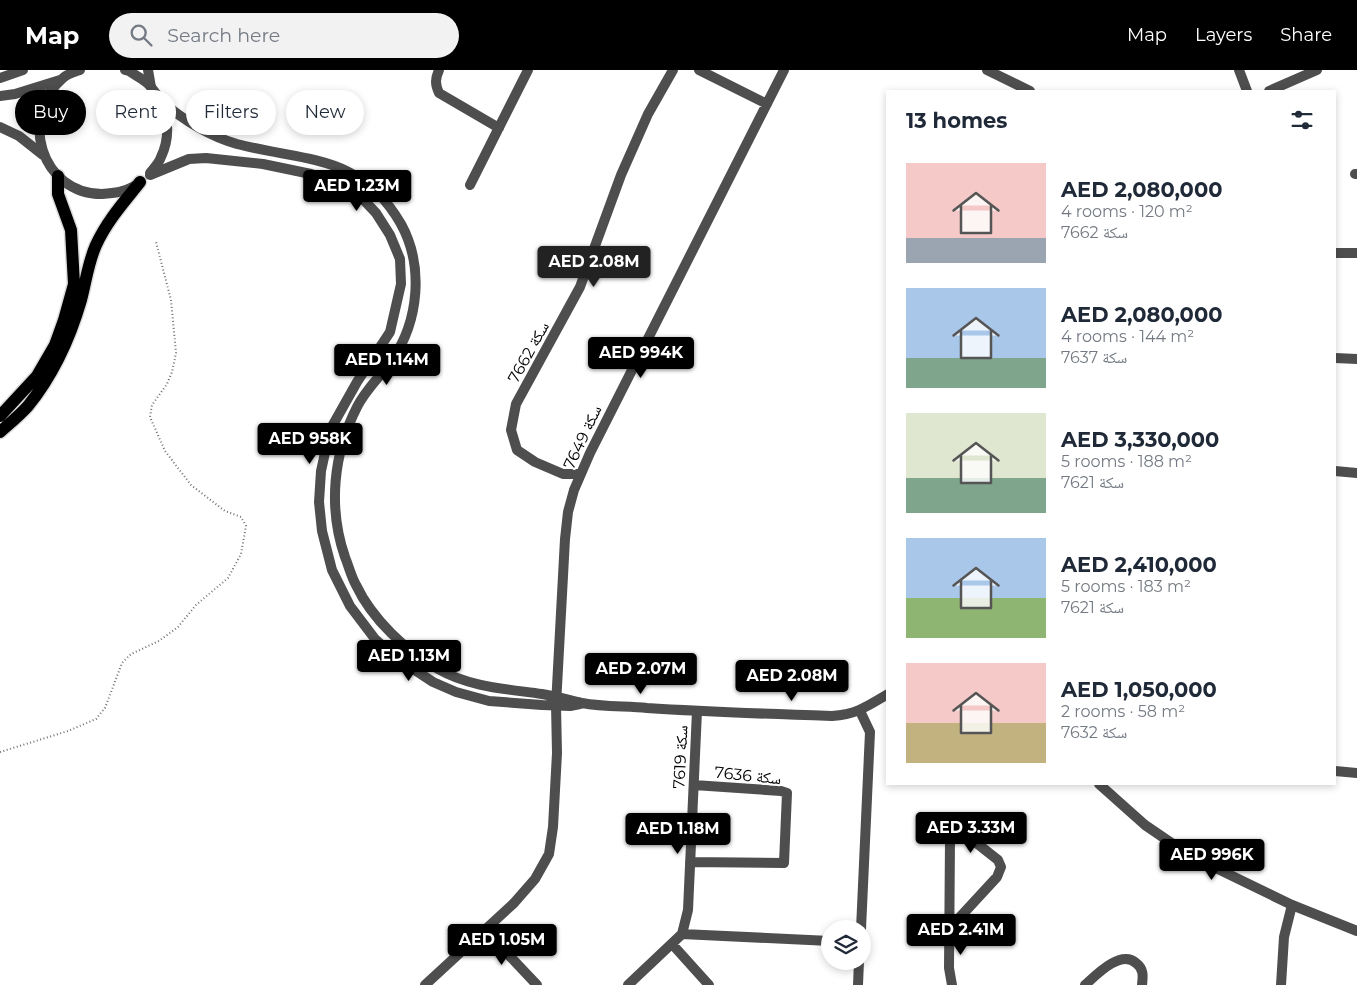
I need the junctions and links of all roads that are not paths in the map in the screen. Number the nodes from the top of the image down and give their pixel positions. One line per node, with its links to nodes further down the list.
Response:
1 (23, 70): 14 (street)
2 (80, 70): 13 (street)
3 (125, 70): 15 (street)
4 (148, 70): 15 (street)
5 (439, 70): 24 (street)
6 (528, 70): 24 (street)
7 (673, 70): 38 (street, سكة 7662)
8 (699, 70): 21 (street)
9 (784, 70): 21 (street, سكة 7649)
10 (986, 70): 17 (street)
11 (1239, 70): 18 (street)
12 (1317, 70): 19 (street)
13 (65, 75): 20 (street); 26 (street)
14 (0, 78)
15 (152, 87): 16 (street)
16 (154, 90)
17 (1028, 90)
18 (1247, 90)
19 (1271, 90)
20 (0, 96)
21 (767, 104): 38 (street, سكة 7649)
22 (176, 113): 40 (street)
23 (0, 127): 26 (street)
24 (499, 128): 29 (street)
25 (167, 135): 28 (street)
26 (43, 155): 27 (street)
27 (58, 176): 28 (street); 34 (main road)
28 (145, 179): 35 (main road); 40 (street)
29 (470, 185)
30 (1336, 253): 31 (street)
31 (1357, 253)
32 (1336, 358): 33 (street)
33 (1357, 360)
34 (0, 416)
35 (0, 432)
36 (1336, 471): 37 (street)
37 (1357, 473)
38 (581, 474): 40 (street, سكة 7649)
39 (886, 695): 42 (street)
40 (556, 701): 41 (street, سكة 7619); 51 (street, سكة 7649)
41 (697, 711): 42 (street); 46 (street, سكة 7619)
42 (860, 711): 49 (street)
43 (1336, 771): 44 (street)
44 (1357, 773)
45 (1100, 785): 48 (street)
46 (694, 786): 47 (street, سكة 7619); 47 (street, سكة 7636)
47 (690, 862): 53 (street, سكة 7619)
48 (1292, 905): 52 (street); 65 (street)
49 (861, 920)
50 (948, 929): 50 (street); 62 (street)
51 (485, 930): 57 (street, سكة 7649); 58 (street)
52 (1357, 931)
53 (682, 934): 54 (street); 55 (street)
54 (821, 941)
55 (672, 944): 59 (street); 60 (street)
56 (859, 970): 61 (street)
57 (425, 985)
58 (537, 985)
59 (628, 985)
60 (709, 985)
61 (858, 985)
62 (952, 985)
63 (1085, 985): 64 (street)
64 (1142, 985)
65 (1281, 985)

